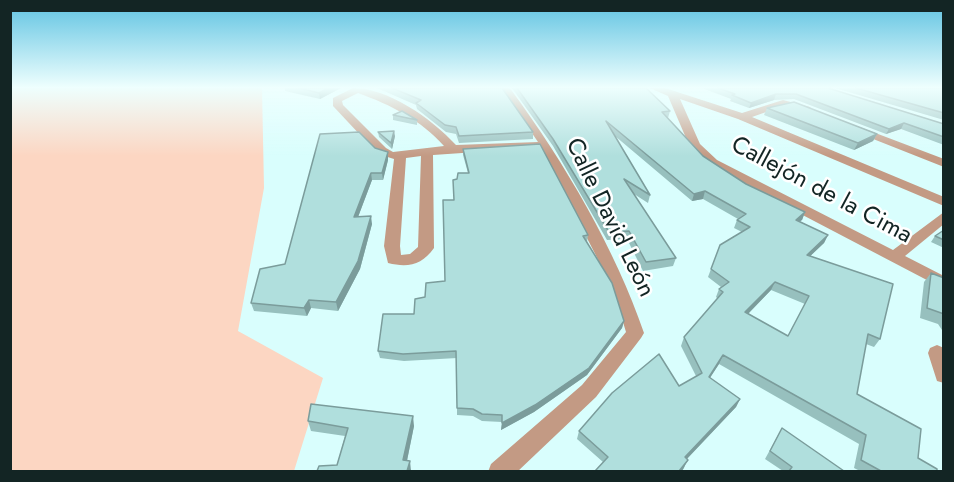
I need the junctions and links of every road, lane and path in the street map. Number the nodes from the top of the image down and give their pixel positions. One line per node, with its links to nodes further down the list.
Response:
1 (342, 110): 14 (street)
2 (409, 110): 12 (street)
3 (521, 110): 11 (street, Calle David León)
4 (680, 110): 18 (street, Callejón de la Cima)
5 (721, 110): 9 (street)
6 (761, 110): 9 (street)
7 (809, 110): 8 (street)
8 (814, 112)
9 (742, 117): 16 (street)
10 (847, 125): 15 (street)
11 (545, 144): 12 (street); 22 (street, Calle David León)
12 (453, 149): 13 (street)
13 (427, 153): 14 (street); 14 (street)
14 (400, 158)
15 (944, 163)
16 (944, 202)
17 (944, 216): 18 (street)
18 (894, 257): 19 (street, Callejón de la Cima)
19 (944, 283)
20 (937, 353): 21 (street)
21 (944, 375)
22 (498, 471)

